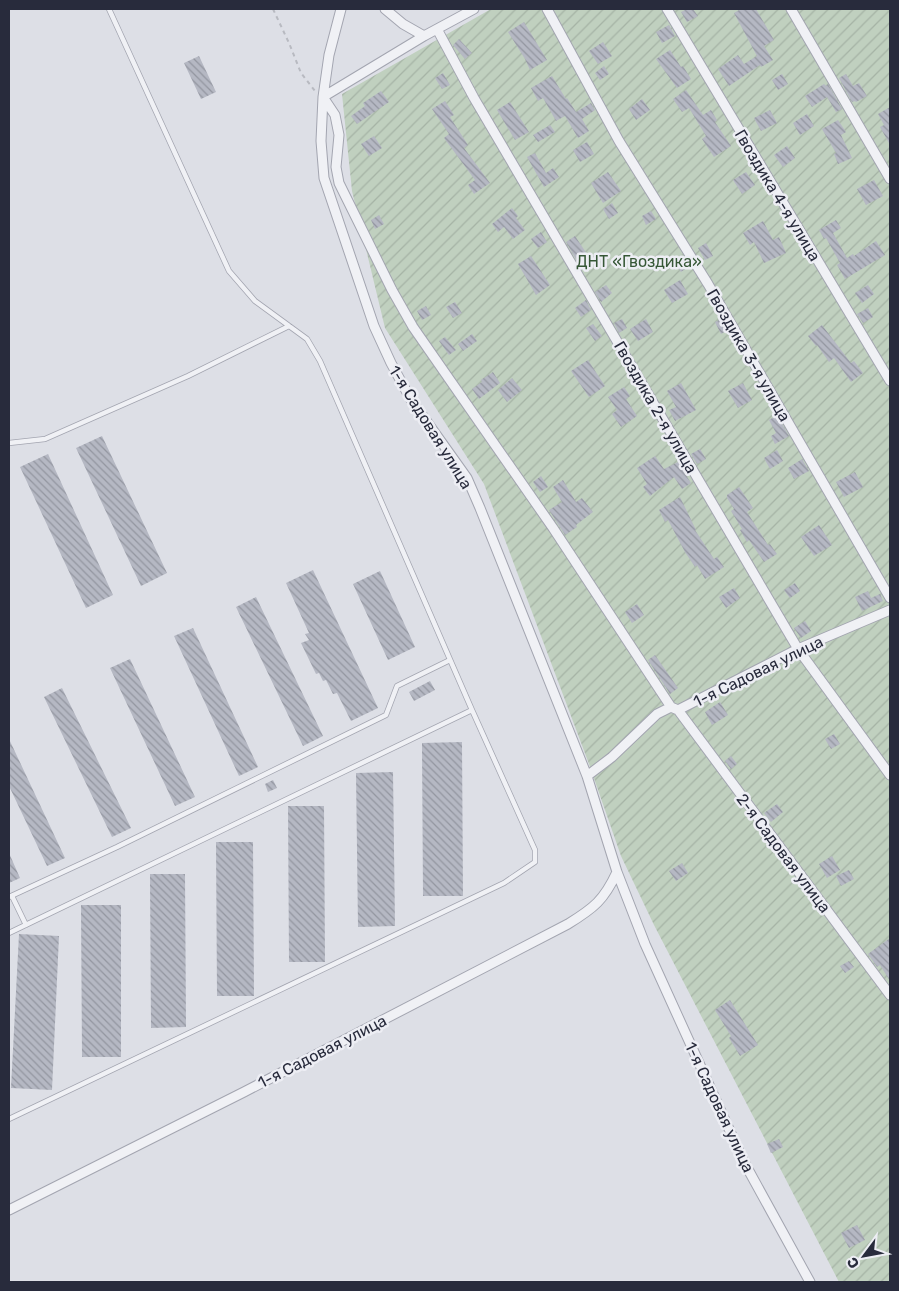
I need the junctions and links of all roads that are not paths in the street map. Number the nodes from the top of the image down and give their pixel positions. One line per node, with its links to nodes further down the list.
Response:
1 (109, 9): 12 (lane)
2 (340, 9): 10 (street, 1-я Садовая улица)
3 (385, 9): 9 (street)
4 (474, 9): 8 (street)
5 (547, 9): 15 (street, Гвоздика 3-я улица)
6 (667, 9): 13 (street, Гвоздика 4-я улица)
7 (791, 9): 11 (street)
8 (437, 29): 9 (street); 17 (street, Гвоздика 2-я улица)
9 (424, 36): 10 (street)
10 (323, 97): 19 (street, 2-я Садовая улица); 22 (street, 1-я Садовая улица)
11 (890, 179)
12 (289, 326): 14 (lane); 18 (lane)
13 (890, 381)
14 (9, 443)
15 (890, 598)
16 (890, 610): 17 (street, 1-я Садовая улица)
17 (798, 649): 19 (street, 1-я Садовая улица); 21 (street, Гвоздика 2-я улица)
18 (450, 660): 20 (lane); 24 (lane)
19 (675, 709): 22 (street, 1-я Садовая улица); 27 (street, 2-я Садовая улица)
20 (472, 710): 25 (lane); 28 (lane)
21 (890, 775)
22 (587, 776): 23 (street, 1-я Садовая улица)
23 (617, 872): 29 (street, 1-я Садовая улица); 30 (street, 1-я Садовая улица)
24 (10, 897): 25 (lane)
25 (26, 925): 26 (lane)
26 (9, 933)
27 (890, 995)
28 (9, 1119)
29 (9, 1210)
30 (810, 1282)

